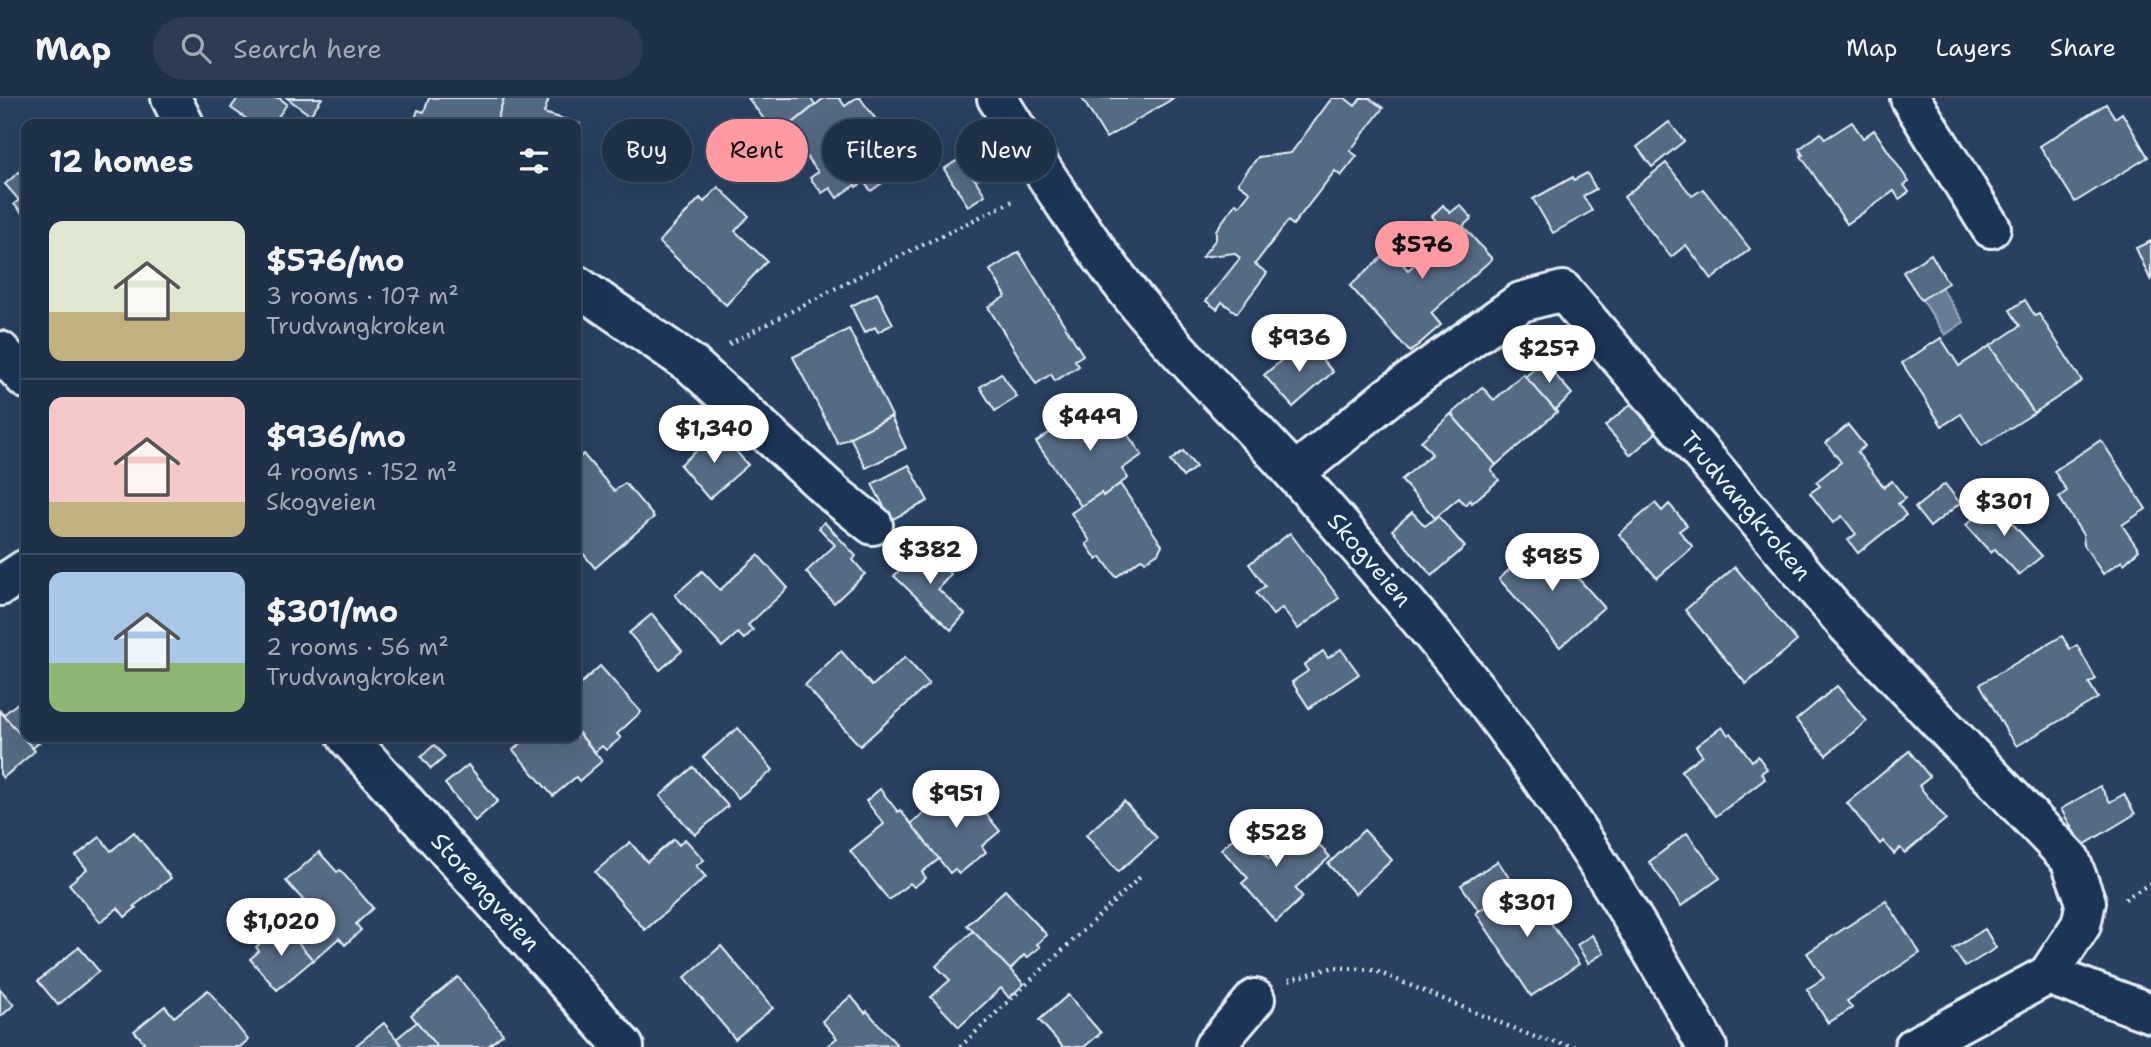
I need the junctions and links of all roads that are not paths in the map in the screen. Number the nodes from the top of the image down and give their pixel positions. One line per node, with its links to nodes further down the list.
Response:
1 (171, 98): 4 (street)
2 (997, 98): 9 (street, Skogveien)
3 (1910, 98): 5 (street)
4 (182, 119)
5 (1991, 228)
6 (581, 288): 10 (street)
7 (0, 351): 8 (street)
8 (21, 374)
9 (1294, 473): 14 (street, Trudvangkroken); 19 (street, Skogveien)
10 (873, 525)
11 (21, 572): 12 (street)
12 (0, 586)
13 (351, 742): 17 (street, Storengveien)
14 (2048, 975): 16 (street); 20 (street)
15 (1255, 999): 18 (street)
16 (2151, 1013)
17 (624, 1047)
18 (1214, 1047)
19 (1707, 1047)
20 (1914, 1047)

